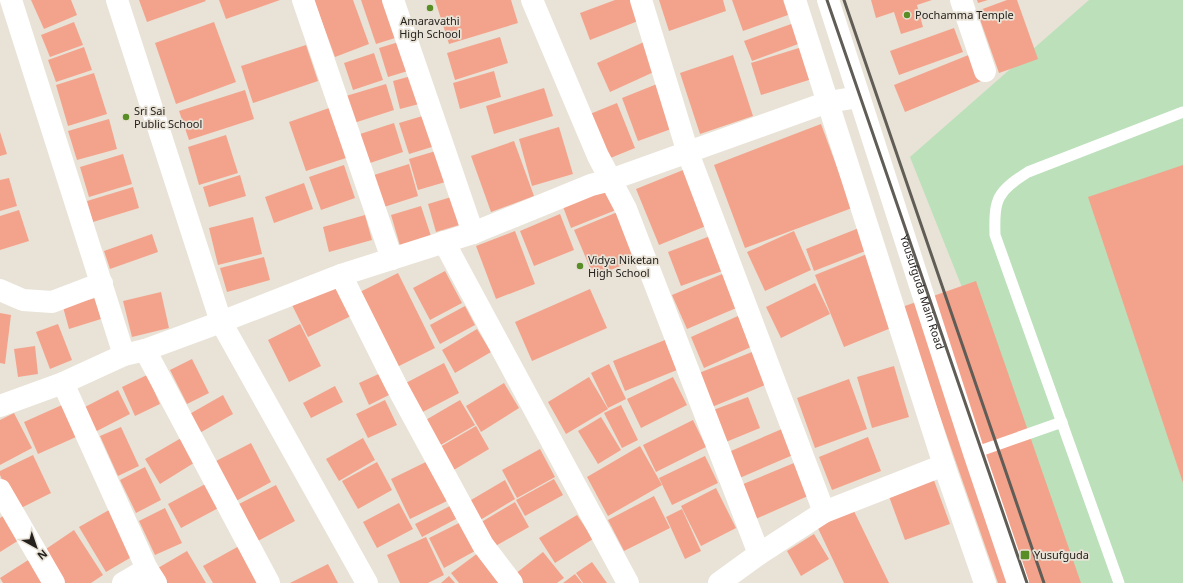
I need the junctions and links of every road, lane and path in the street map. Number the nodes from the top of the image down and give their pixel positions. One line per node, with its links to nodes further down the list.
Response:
1 (11, 0): 20 (street)
2 (117, 0): 22 (street)
3 (303, 0): 18 (street)
4 (393, 0): 16 (street)
5 (532, 0): 15 (street)
6 (641, 0): 14 (street)
7 (795, 0): 12 (street)
8 (828, 0): 11 (street, Yousufguda Main Road)
9 (961, 0): 10 (street)
10 (985, 71)
11 (860, 97): 12 (street); 27 (street, Yousufguda Main Road)
12 (828, 102): 14 (street); 28 (street)
13 (1183, 112): 26 (lane)
14 (688, 153): 15 (street); 30 (street)
15 (610, 180): 16 (street); 31 (street)
16 (473, 233): 17 (street)
17 (444, 242): 18 (street); 38 (street)
18 (392, 259): 19 (street)
19 (341, 275): 22 (street); 37 (street)
20 (102, 284): 21 (street); 23 (street)
21 (0, 290)
22 (221, 322): 23 (street); 36 (street)
23 (135, 352): 24 (street); 35 (street)
24 (63, 383): 25 (street); 32 (street)
25 (0, 406)
26 (1062, 422): 27 (lane); 42 (lane)
27 (974, 452): 41 (street, Yousufguda Main Road)
28 (944, 465): 30 (street); 40 (street)
29 (0, 490): 33 (street)
30 (824, 512): 31 (street)
31 (759, 554): 39 (street)
32 (152, 576): 34 (street)
33 (54, 583)
34 (124, 583)
35 (268, 583)
36 (367, 583)
37 (512, 583)
38 (628, 583)
39 (719, 583)
40 (985, 583)
41 (1018, 583)
42 (1118, 583)

